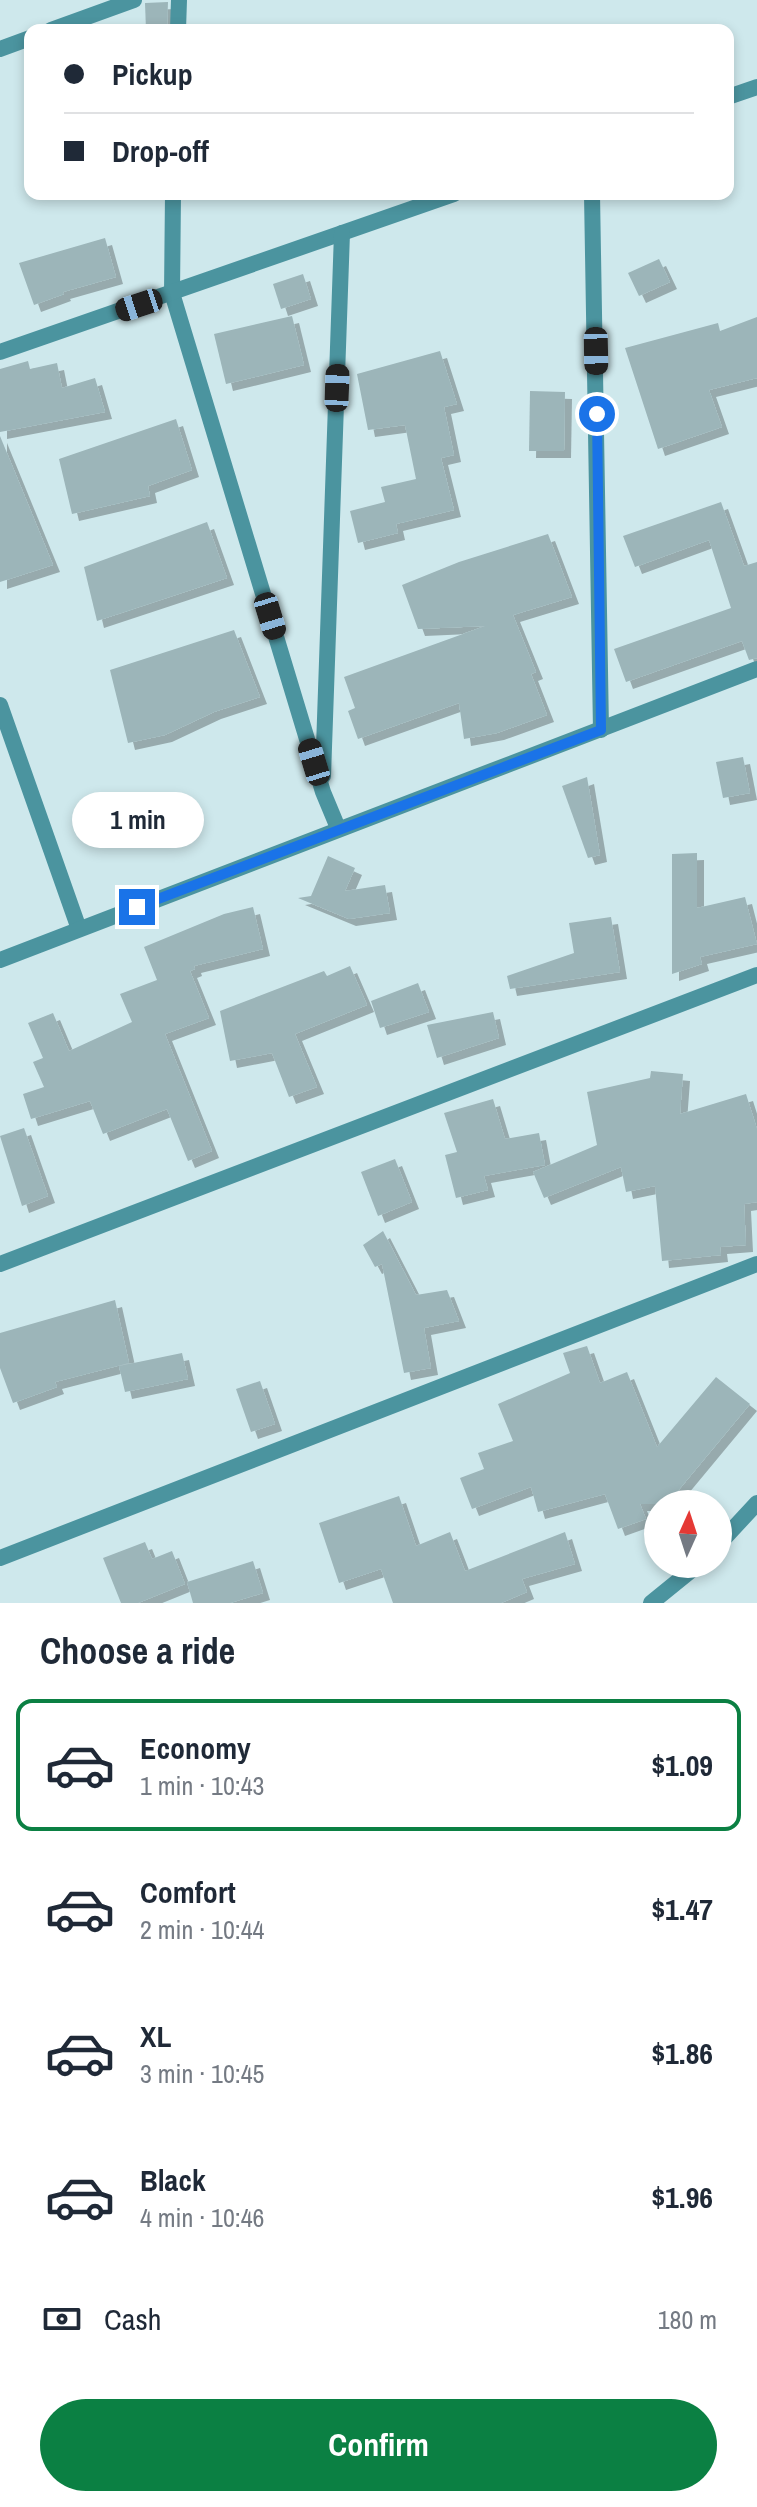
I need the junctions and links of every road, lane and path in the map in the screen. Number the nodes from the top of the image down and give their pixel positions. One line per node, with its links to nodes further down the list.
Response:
1 (134, 0): 3 (street)
2 (179, 0): 4 (street)
3 (68, 24)
4 (178, 24)
5 (24, 40): 6 (street)
6 (0, 49)
7 (757, 87): 8 (street)
8 (734, 95)
9 (173, 200): 13 (street)
10 (437, 200): 12 (street)
11 (592, 200): 17 (street)
12 (342, 233): 13 (street); 18 (street)
13 (172, 293): 14 (street); 18 (street)
14 (0, 352)
15 (757, 669): 17 (street)
16 (0, 705): 20 (street)
17 (601, 730): 19 (street)
18 (323, 792): 19 (street)
19 (338, 828): 20 (street)
20 (79, 929): 21 (street)
21 (0, 960)
22 (757, 975): 23 (street)
23 (0, 1264)
24 (757, 1264): 27 (street)
25 (757, 1503): 26 (street)
26 (732, 1530)
27 (0, 1558)
28 (682, 1578): 29 (street)
29 (651, 1603)

